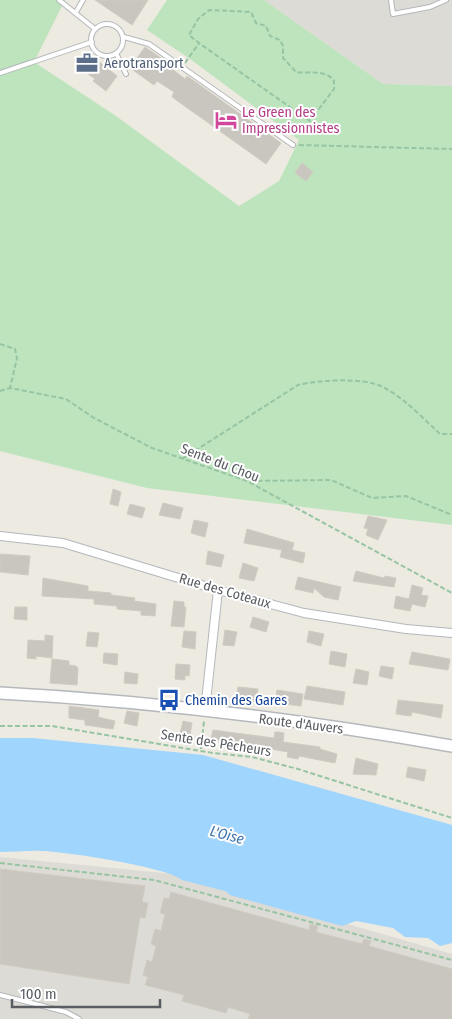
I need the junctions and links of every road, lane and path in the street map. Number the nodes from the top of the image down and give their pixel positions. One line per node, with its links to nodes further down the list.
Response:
1 (58, 0): 5 (lane)
2 (83, 0): 5 (lane)
3 (391, 0): 4 (lane)
4 (446, 0)
5 (76, 12): 6 (lane)
6 (95, 29): 7 (lane); 8 (lane)
7 (124, 37): 10 (lane); 11 (lane)
8 (92, 42): 10 (lane); 12 (lane)
9 (199, 42): 11 (path); 14 (path); 14 (path)
10 (116, 53): 13 (lane)
11 (182, 67): 16 (lane)
12 (0, 73)
13 (126, 74)
14 (296, 110): 15 (path)
15 (311, 122)
16 (293, 144): 17 (path)
17 (452, 148)
18 (0, 344): 19 (path)
19 (10, 388): 20 (path, Sente du Chou); 22 (path, Sente du Chou)
20 (0, 391)
21 (452, 434): 22 (path)
22 (182, 458): 23 (path, Sente du Chou)
23 (247, 481): 24 (path); 27 (path, Sente du Chou)
24 (452, 515)
25 (0, 536): 26 (street, Rue des Coteaux)
26 (218, 590): 28 (street, Rue des Coteaux); 30 (street)
27 (452, 593)
28 (452, 633)
29 (0, 693): 30 (main road, Route d'Auvers)
30 (205, 711): 32 (main road, Route d'Auvers); 33 (path)
31 (0, 726): 33 (path, Sente des Pêcheurs)
32 (452, 746)
33 (201, 750): 34 (path, Sente des Pêcheurs)
34 (452, 818)
35 (0, 863): 36 (path)
36 (452, 960)
37 (0, 995): 38 (lane)
38 (79, 1019)

